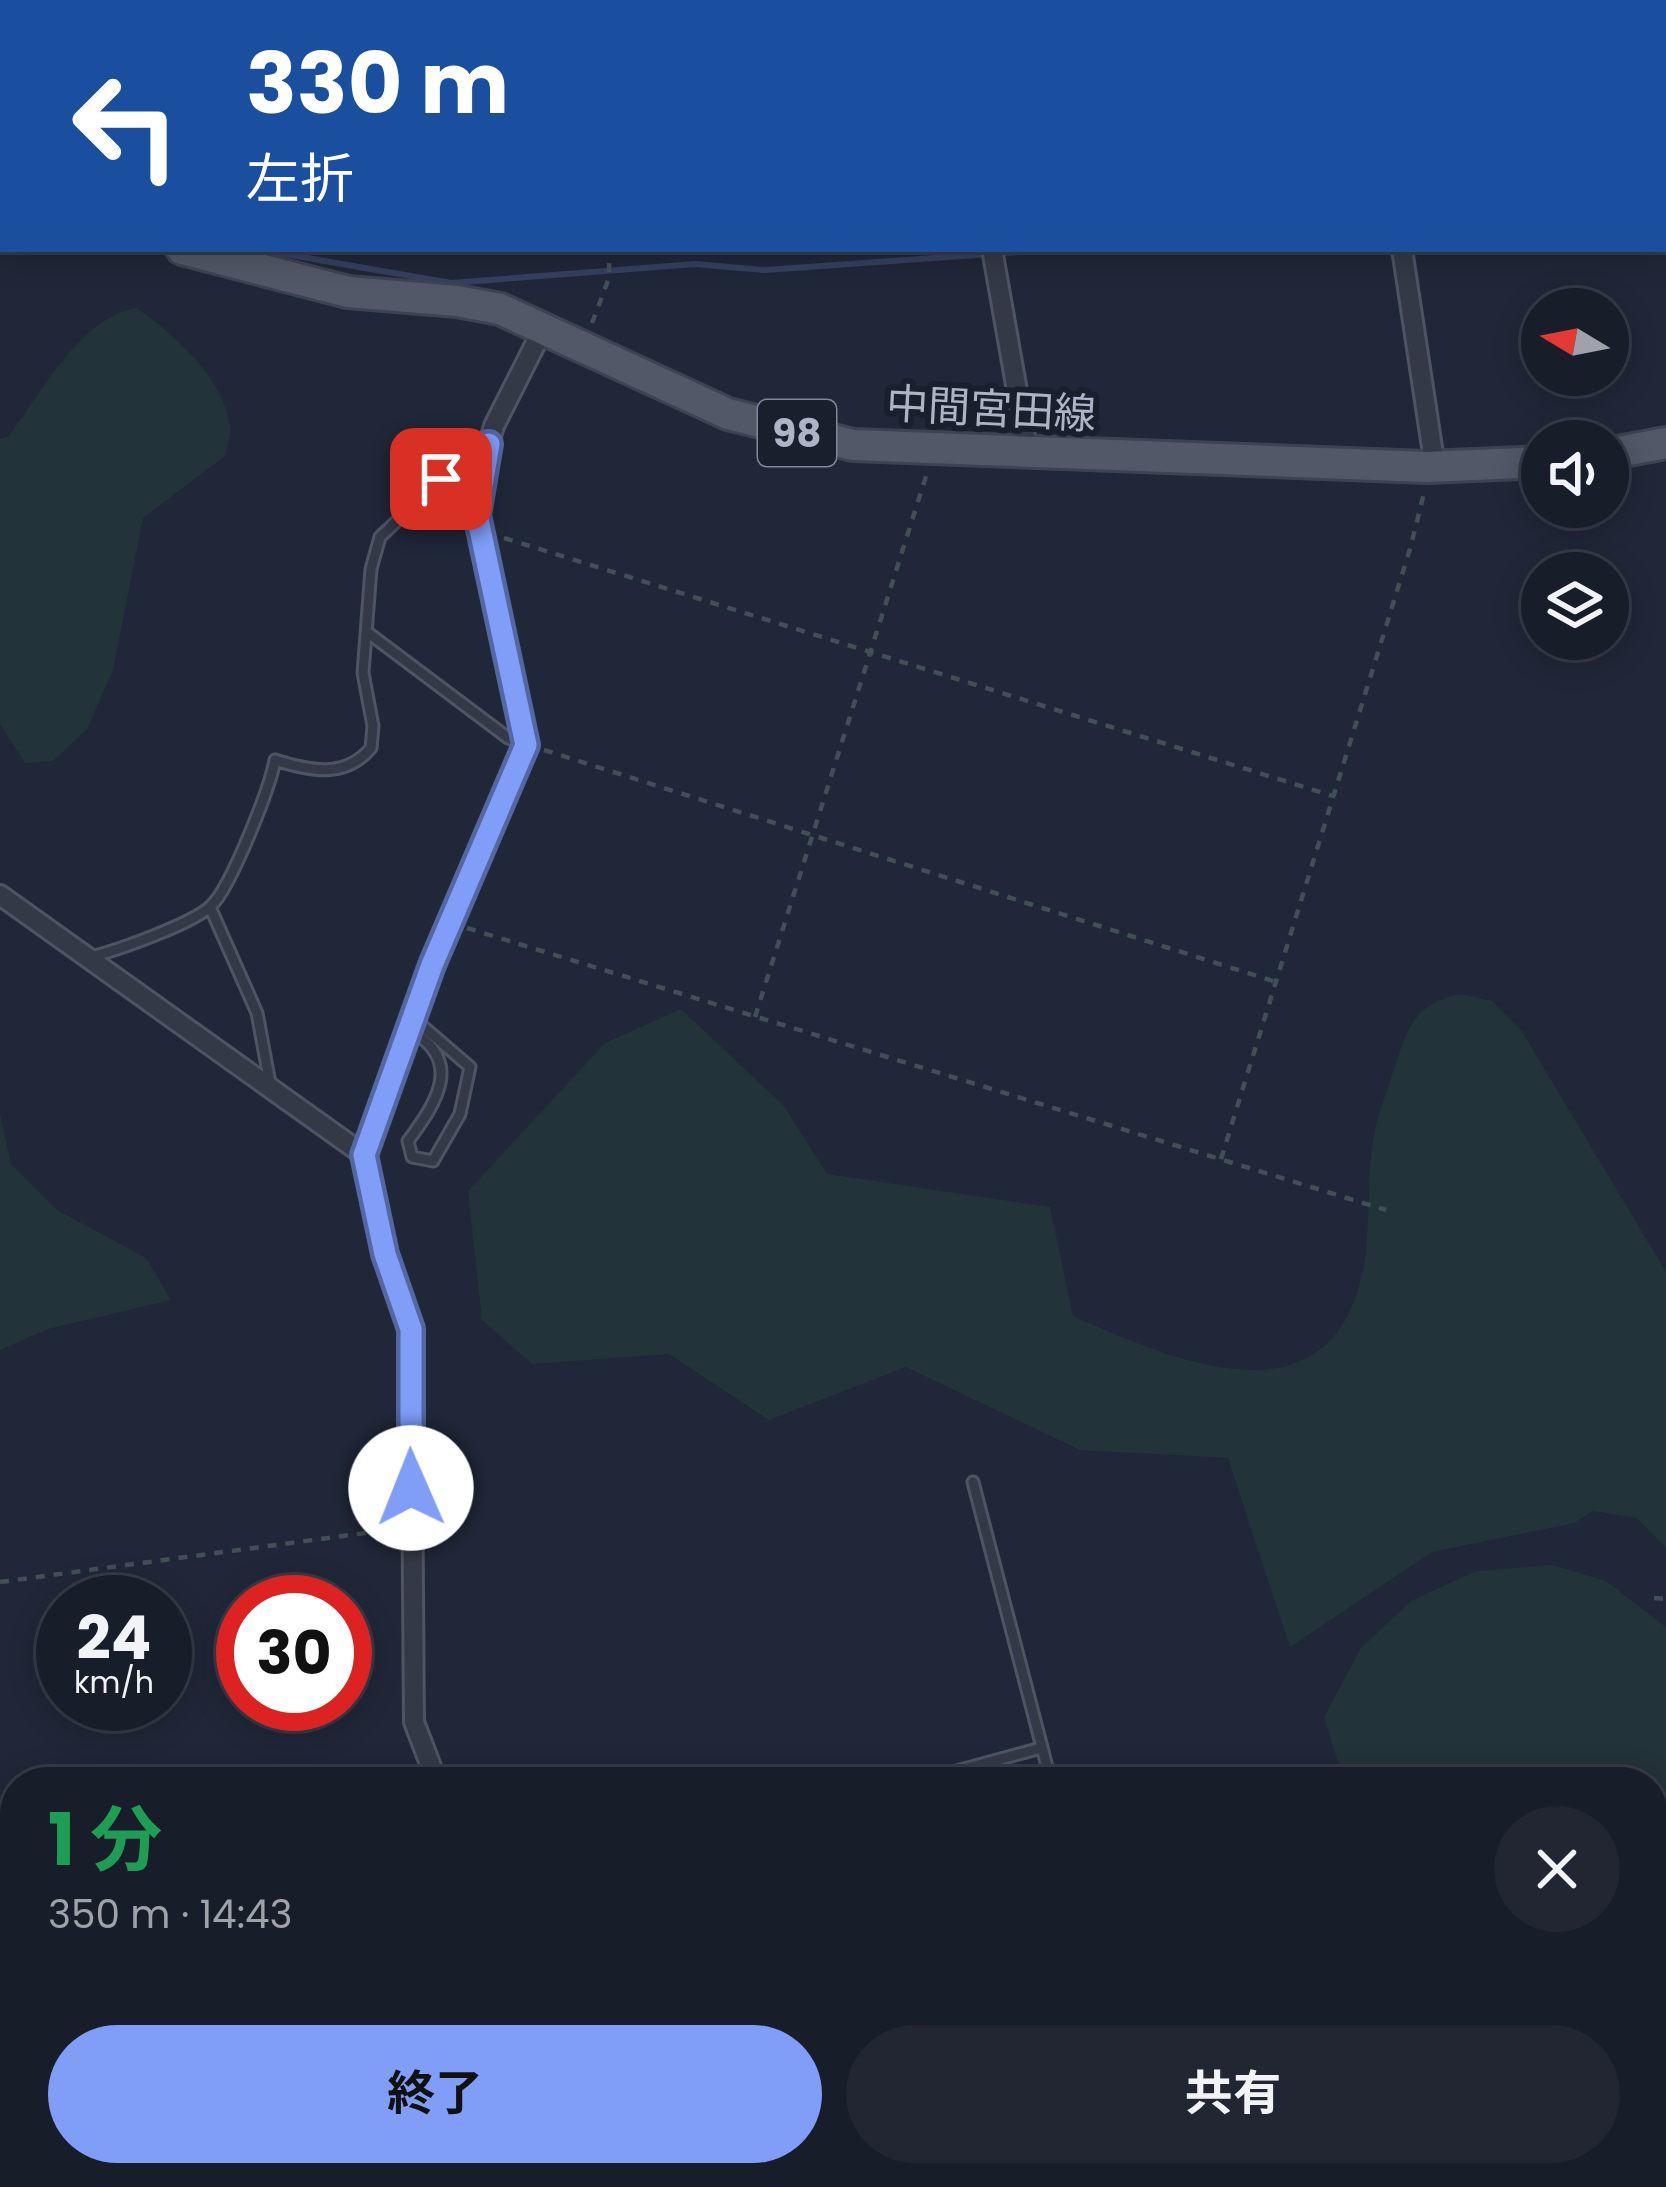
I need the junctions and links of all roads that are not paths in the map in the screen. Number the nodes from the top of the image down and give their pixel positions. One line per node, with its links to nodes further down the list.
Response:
1 (194, 252): 4 (main road, 中間宮田線 / 98)
2 (993, 252): 8 (street)
3 (1402, 252): 10 (street)
4 (544, 327): 6 (street); 8 (main road, 中間宮田線 / 98)
5 (1666, 443): 7 (main road)
6 (489, 444): 11 (lane); 12 (street)
7 (1629, 450)
8 (1028, 453): 10 (main road, 中間宮田線 / 98)
9 (1521, 463): 10 (main road, 中間宮田線 / 98)
10 (1431, 467)
11 (367, 632): 12 (lane); 14 (lane)
12 (526, 745): 16 (street)
13 (0, 895): 15 (street)
14 (210, 907): 15 (lane); 17 (lane)
15 (88, 958): 17 (street)
16 (410, 1023): 16 (lane); 18 (street)
17 (272, 1088): 18 (street)
18 (364, 1155): 21 (street)
19 (973, 1482): 20 (lane)
20 (1041, 1748): 22 (lane); 23 (lane)
21 (431, 1767)
22 (971, 1767)
23 (1047, 1767)

